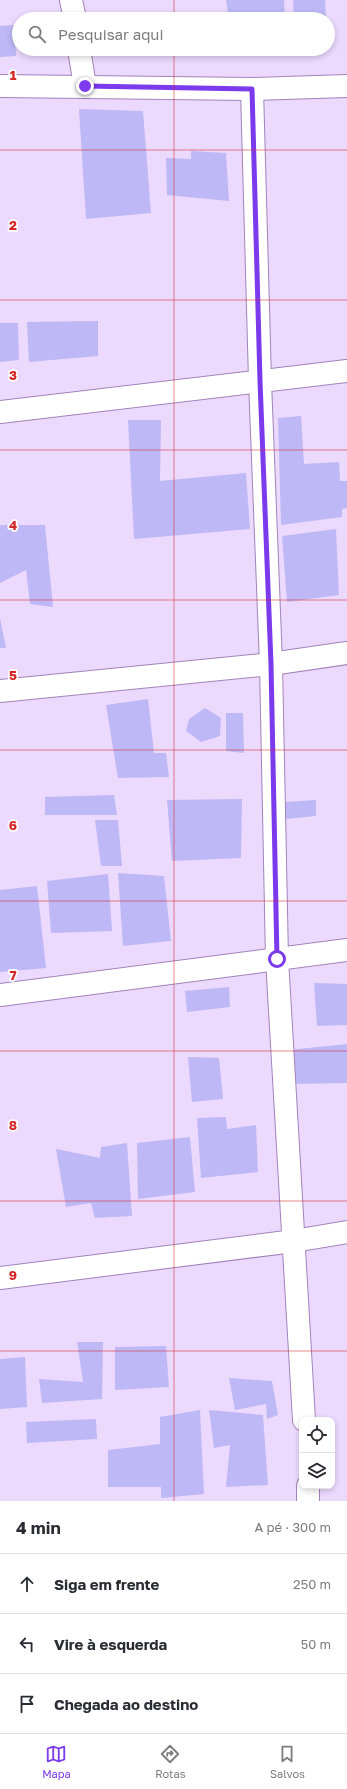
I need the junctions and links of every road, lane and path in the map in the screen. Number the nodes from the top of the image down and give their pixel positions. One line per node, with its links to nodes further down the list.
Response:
1 (71, 0): 2 (street)
2 (73, 12)
3 (80, 56): 5 (street)
4 (0, 86): 5 (street)
5 (85, 86): 7 (street)
6 (347, 86): 7 (street)
7 (252, 89): 9 (street)
8 (347, 371): 9 (street)
9 (260, 381): 10 (street); 12 (street)
10 (0, 412)
11 (347, 653): 12 (street)
12 (271, 664): 13 (street); 15 (street)
13 (0, 691)
14 (347, 950): 15 (street)
15 (277, 959): 16 (street); 18 (street)
16 (0, 995)
17 (347, 1232): 18 (street)
18 (294, 1241): 19 (street); 20 (street)
19 (0, 1278)
20 (304, 1417)
21 (308, 1489): 22 (street)
22 (308, 1501)

